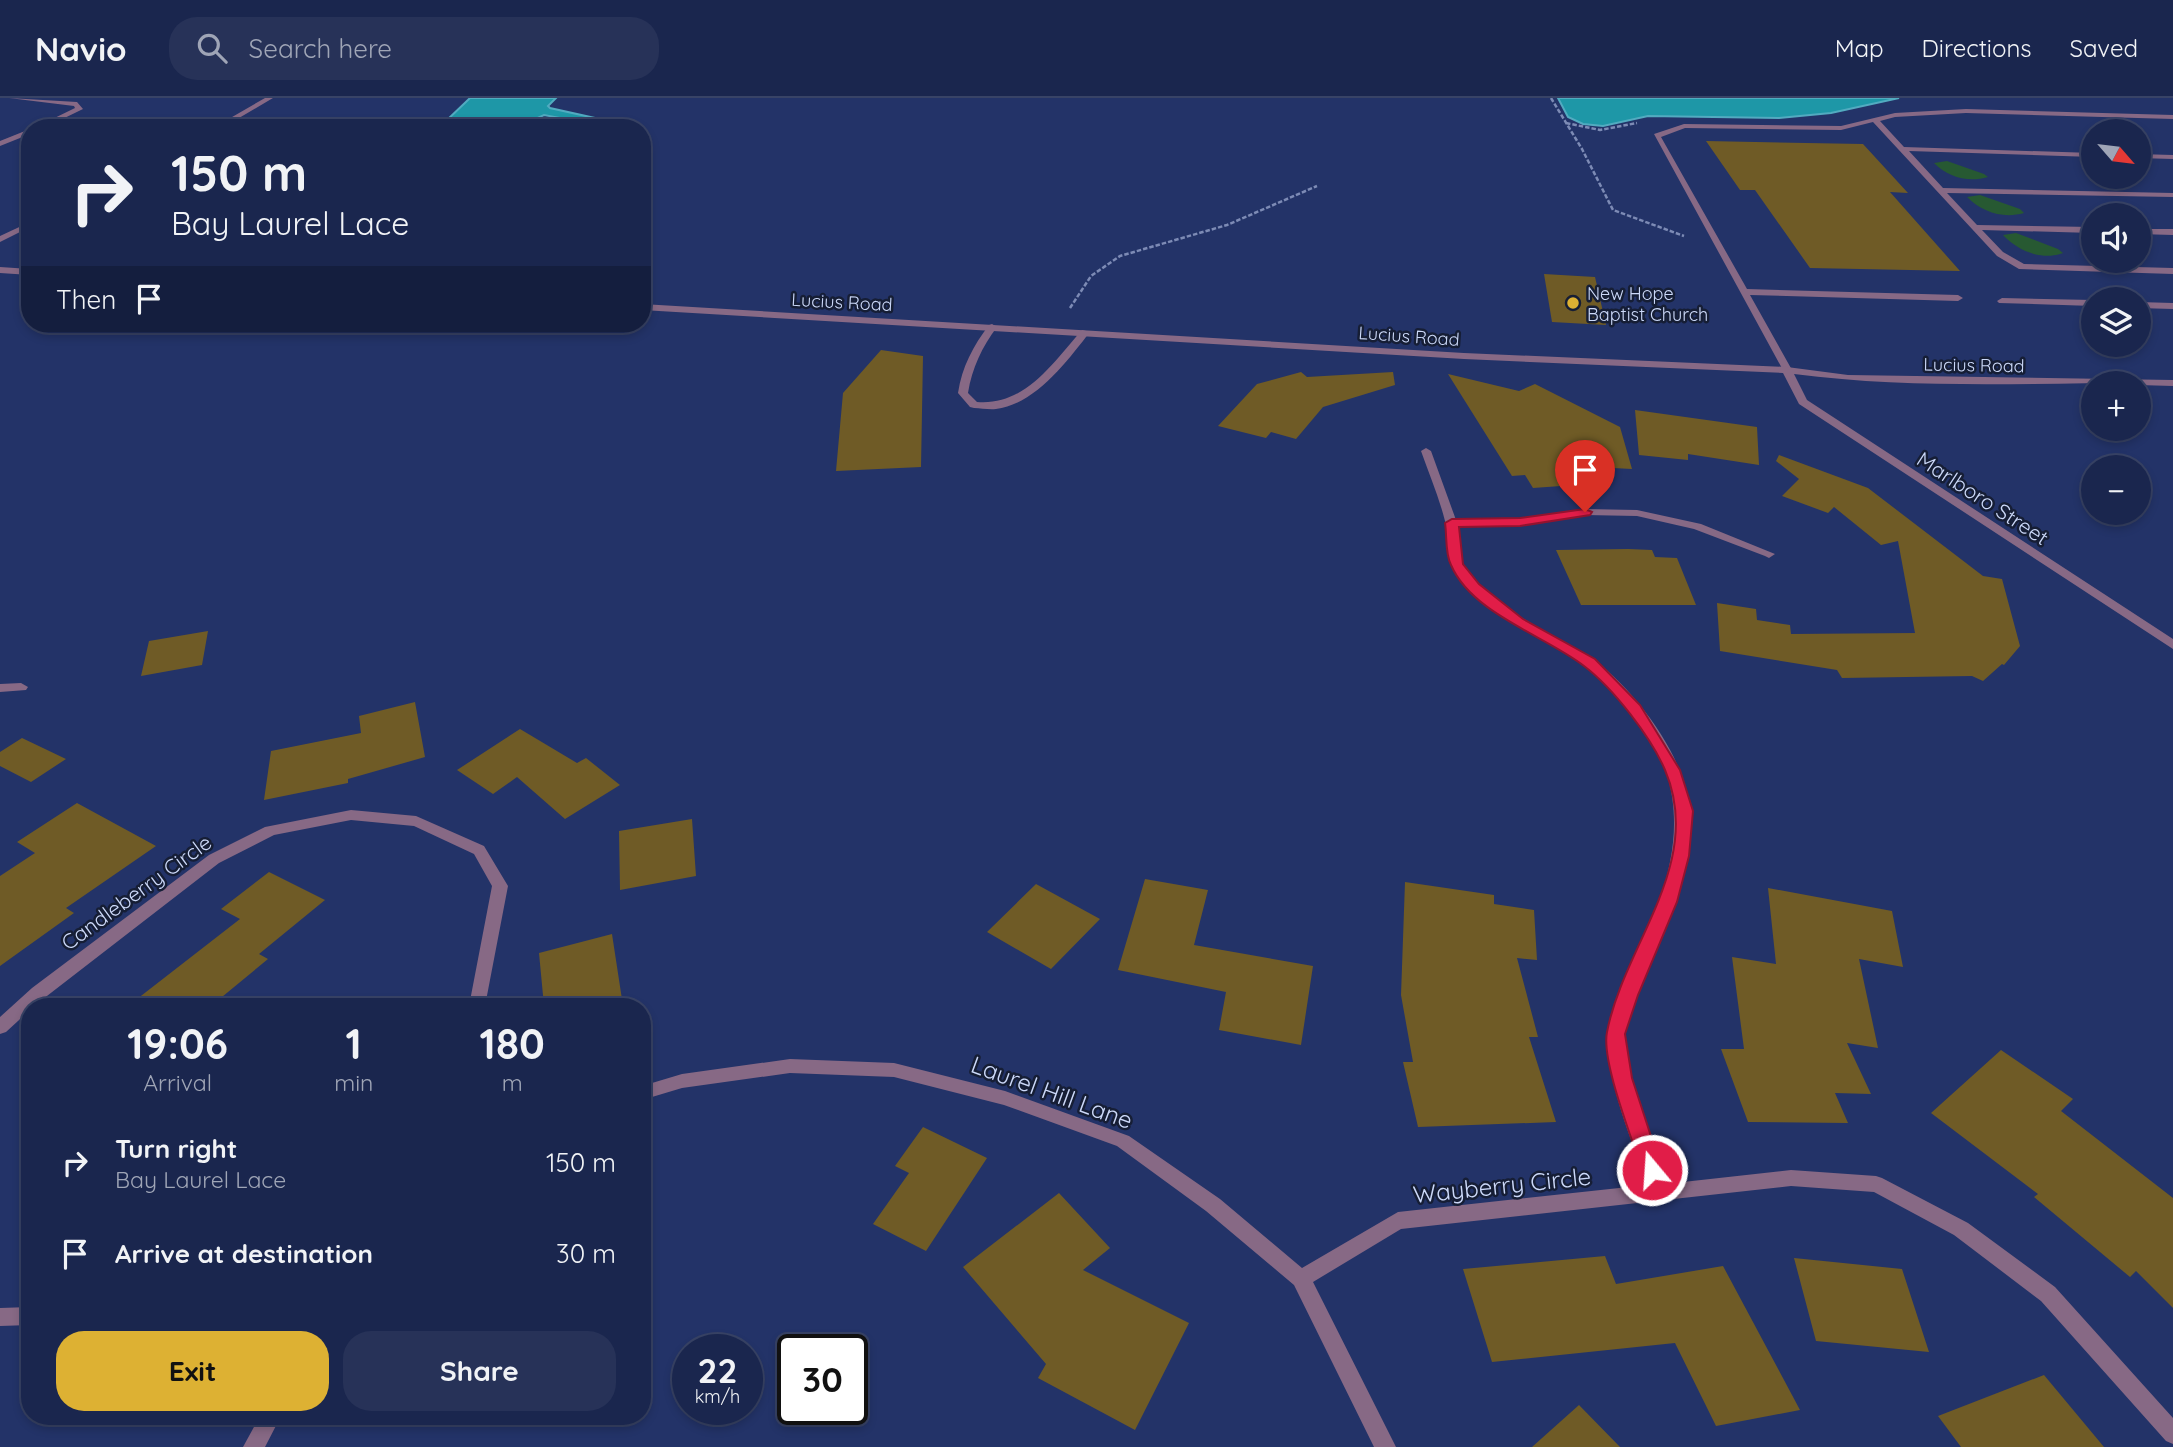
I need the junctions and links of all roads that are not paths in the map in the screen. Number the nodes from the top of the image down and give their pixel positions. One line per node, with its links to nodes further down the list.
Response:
1 (12, 98): 4 (street)
2 (270, 98): 5 (street)
3 (2173, 117): 6 (street)
4 (57, 119)
5 (232, 119)
6 (1876, 121): 9 (street); 24 (street, Marlboro Street)
7 (21, 135): 8 (street)
8 (0, 144)
9 (1901, 149): 10 (street); 13 (street)
10 (2081, 155)
11 (2151, 156): 12 (street)
12 (2173, 157)
13 (1939, 190): 14 (street); 15 (street)
14 (2173, 195)
15 (1975, 227): 17 (street); 23 (street)
16 (21, 228): 20 (street)
17 (2081, 230)
18 (2151, 231): 19 (street)
19 (2173, 232)
20 (0, 239)
21 (0, 270): 22 (street)
22 (21, 271)
23 (2173, 271)
24 (1743, 292): 25 (street); 33 (street, Marlboro Street)
25 (1958, 298)
26 (2002, 301): 27 (street)
27 (2081, 303)
28 (2151, 305): 29 (street)
29 (2173, 306)
30 (651, 308): 31 (street, Lucius Road)
31 (992, 327): 32 (street, Lucius Road); 32 (street)
32 (1085, 332): 33 (street, Lucius Road)
33 (1787, 370): 34 (street, Lucius Road); 38 (street, Marlboro Street)
34 (2173, 383)
35 (1426, 451): 36 (street)
36 (1452, 523): 37 (street); 46 (street)
37 (1769, 554)
38 (2173, 645)
39 (21, 687): 40 (street)
40 (0, 688)
41 (32, 998): 42 (street, Candleberry Circle)
42 (479, 998)
43 (21, 1008): 44 (street, Candleberry Circle)
44 (0, 1027)
45 (651, 1090): 47 (street, Laurel Hill Lane)
46 (1660, 1192): 47 (street, Wayberry Circle); 51 (street, Wayberry Circle)
47 (1301, 1279): 53 (street, Laurel Hill Lane)
48 (21, 1316): 49 (street)
49 (0, 1317)
50 (266, 1425): 52 (street)
51 (2173, 1434)
52 (254, 1447)
53 (1385, 1447)

